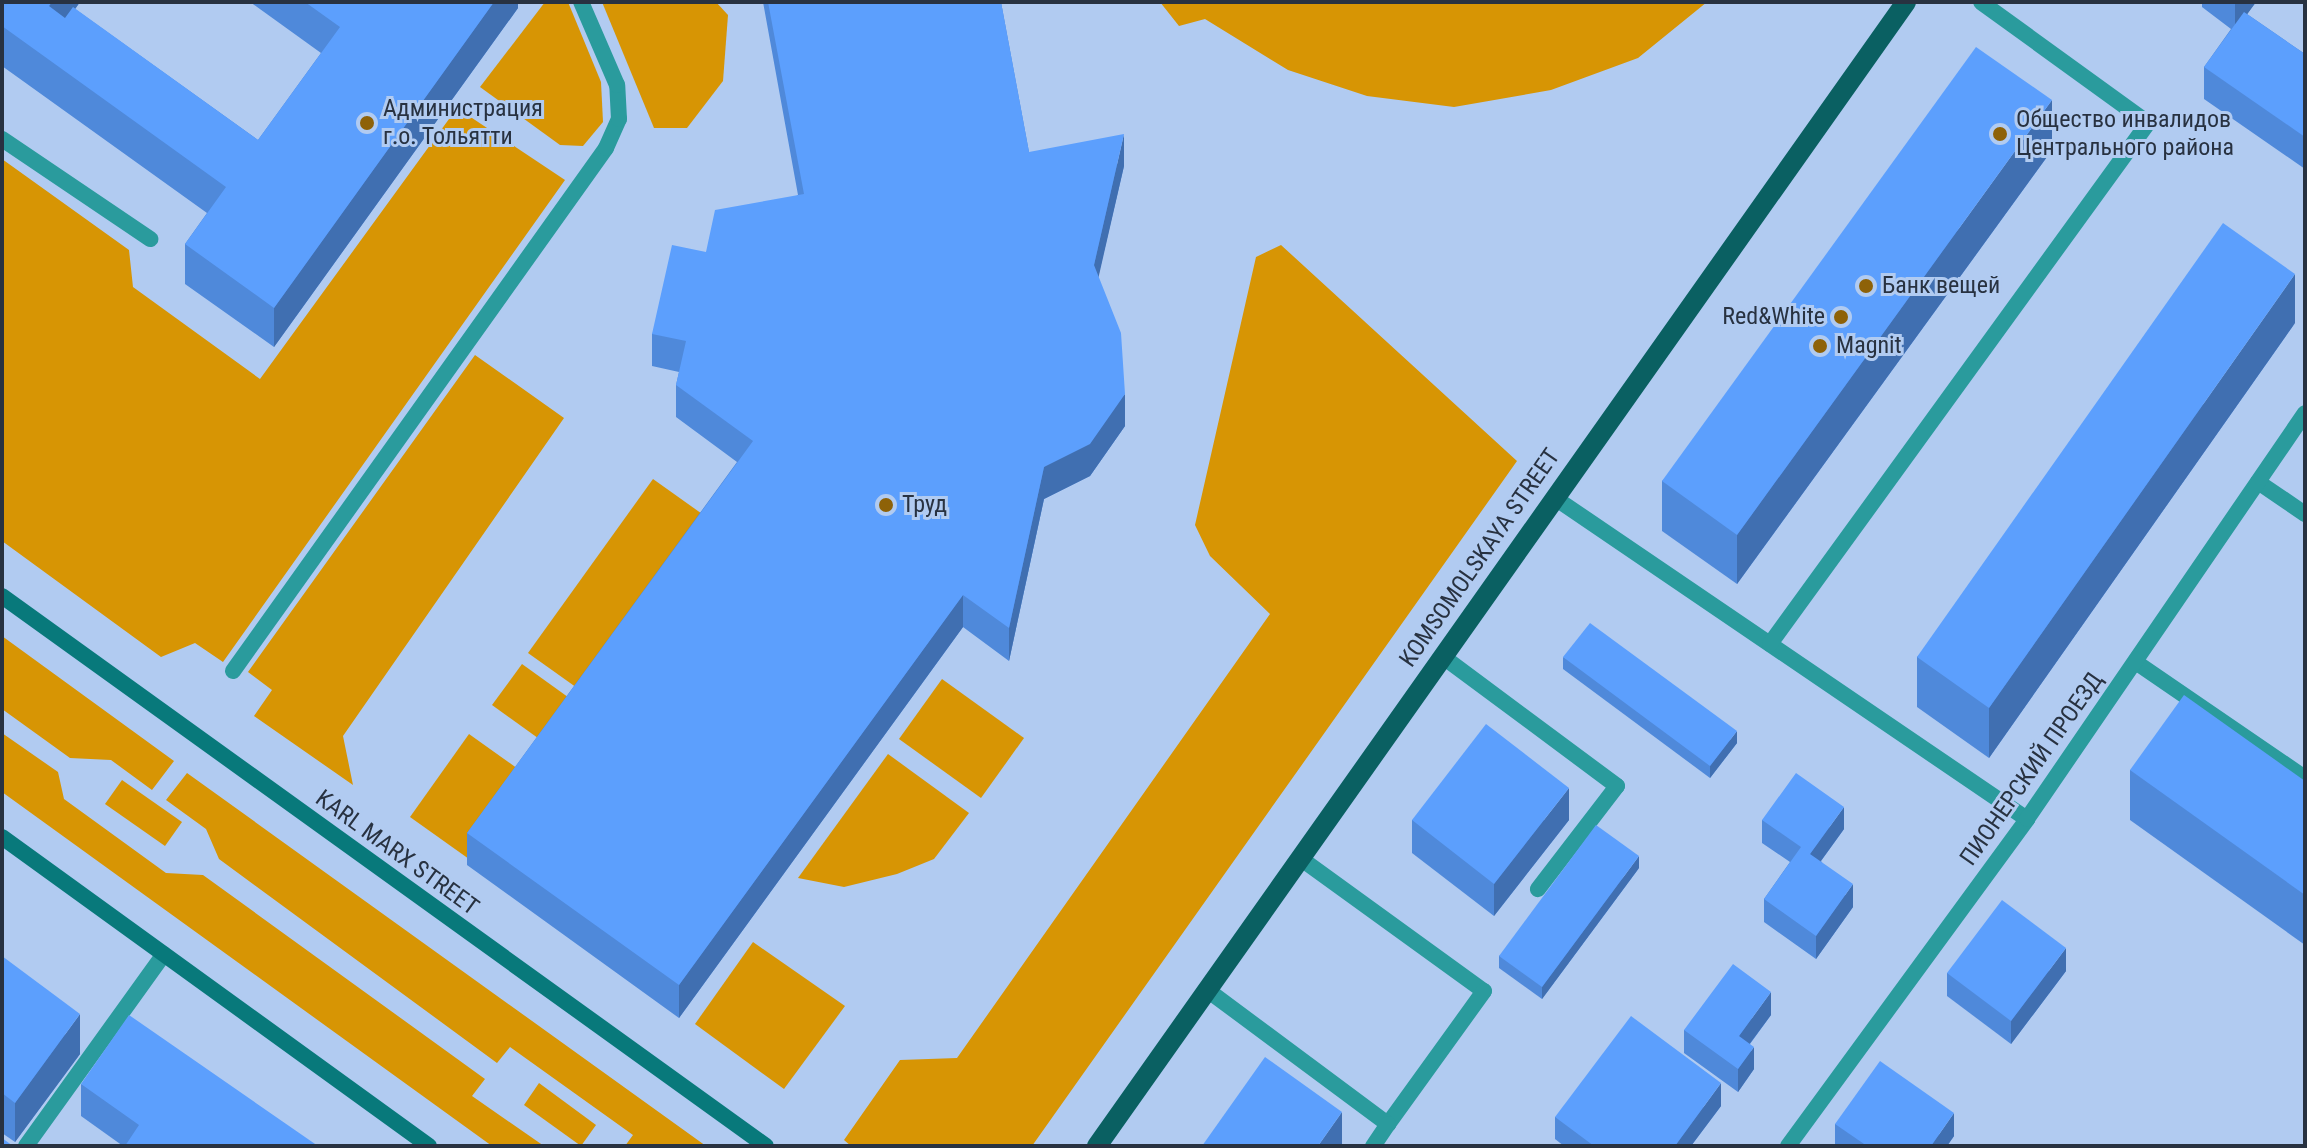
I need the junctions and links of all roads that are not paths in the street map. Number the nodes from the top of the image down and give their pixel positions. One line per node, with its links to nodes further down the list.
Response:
1 (581, 2): 14 (street)
2 (1906, 2): 8 (main road, KOMSOMOLSKAYA STREET)
3 (1981, 2): 11 (street)
4 (2, 139): 5 (street)
5 (150, 239)
6 (2305, 413): 7 (street, ПИОНЕРСКИЙ ПРОЕЗД)
7 (2258, 482): 9 (street); 13 (street, ПИОНЕРСКИЙ ПРОЕЗД)
8 (1555, 498): 11 (street); 12 (main road, KOMSOMOLSKAYA STREET)
9 (2305, 514)
10 (2, 596): 25 (main road, KARL MARX STREET)
11 (1770, 644): 16 (street)
12 (1442, 656): 18 (main road, KOMSOMOLSKAYA STREET); 19 (street)
13 (2137, 663): 15 (street); 16 (street, ПИОНЕРСКИЙ ПРОЕЗД)
14 (233, 671)
15 (2305, 778)
16 (2027, 819): 28 (street, ПИОНЕРСКИЙ ПРОЕЗД)
17 (2, 837): 20 (main road)
18 (1300, 858): 21 (main road, KOMSOMOLSKAYA STREET); 22 (street)
19 (1538, 889)
20 (164, 954): 23 (street); 24 (main road)
21 (1206, 989): 22 (street); 26 (main road, KOMSOMOLSKAYA STREET)
22 (1388, 1124): 27 (street)
23 (26, 1146)
24 (429, 1146)
25 (766, 1146)
26 (1097, 1146)
27 (1373, 1146)
28 (1788, 1146)

